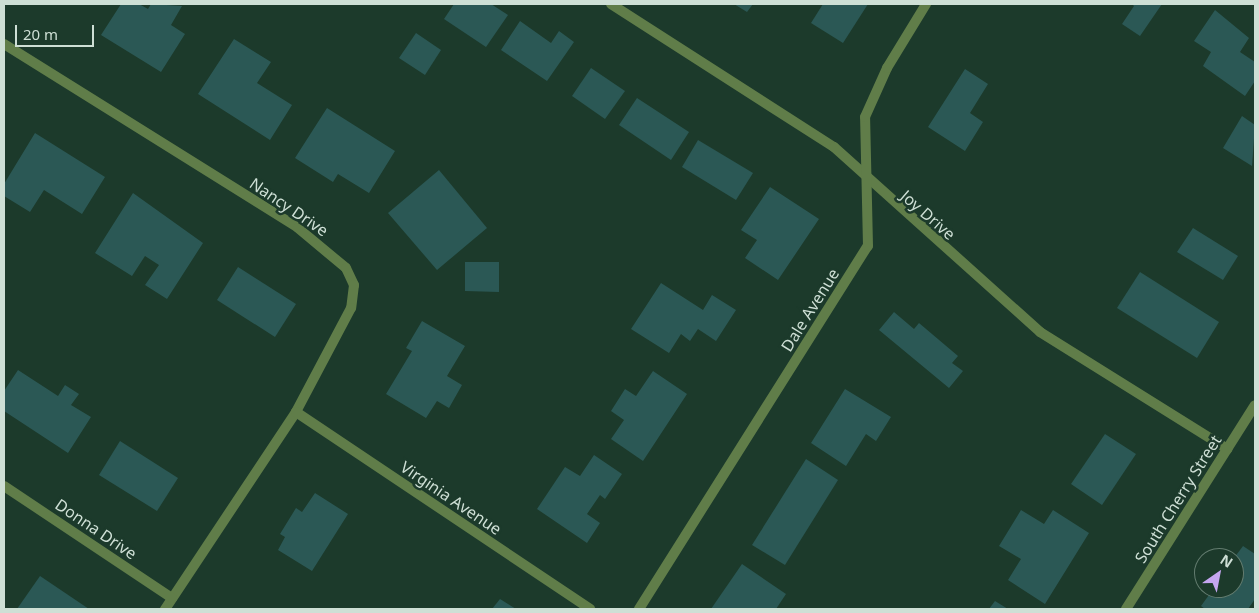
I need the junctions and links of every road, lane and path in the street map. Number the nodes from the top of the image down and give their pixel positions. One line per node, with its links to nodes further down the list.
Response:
1 (611, 4): 4 (street, Joy Drive)
2 (926, 4): 4 (street, Dale Avenue)
3 (4, 44): 6 (street, Nancy Drive)
4 (866, 180): 7 (street, Joy Drive); 12 (street, Dale Avenue)
5 (1255, 405): 7 (street, South Cherry Street)
6 (296, 412): 9 (street, Nancy Drive); 11 (street, Virginia Avenue)
7 (1227, 449): 13 (street, South Cherry Street)
8 (4, 486): 9 (street, Donna Drive)
9 (172, 598): 10 (street, Nancy Drive)
10 (165, 609)
11 (590, 609)
12 (639, 609)
13 (1126, 609)

